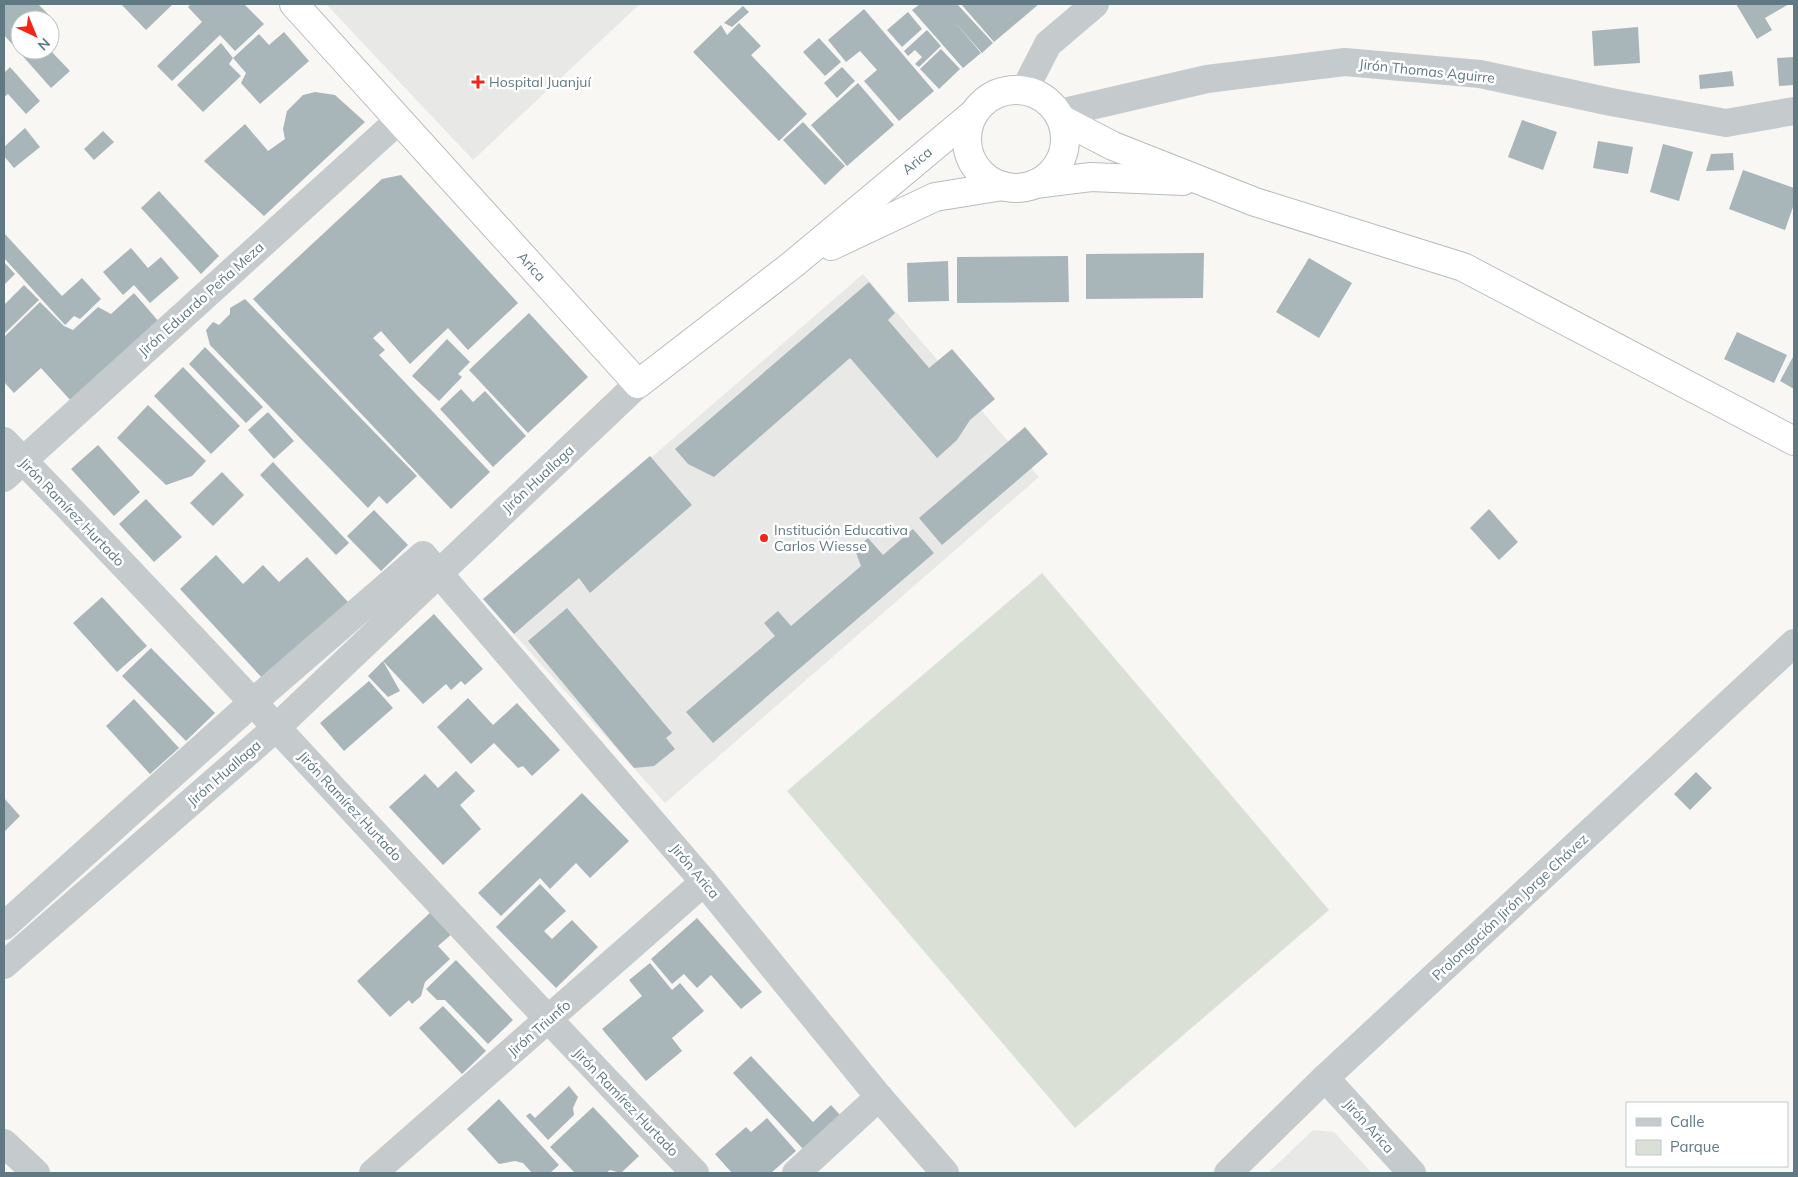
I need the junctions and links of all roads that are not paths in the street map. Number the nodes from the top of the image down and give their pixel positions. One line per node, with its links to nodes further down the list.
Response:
1 (294, 4): 7 (highway, Arica)
2 (1095, 4): 3 (street)
3 (1025, 89): 5 (highway); 6 (highway)
4 (1794, 111): 6 (street, Jirón Thomas Aguirre)
5 (974, 114): 10 (highway); 11 (highway, Arica)
6 (1061, 117): 8 (highway); 9 (highway)
7 (398, 120): 12 (highway, Arica); 15 (street, Jirón Eduardo Peña Meza)
8 (1202, 182): 9 (highway); 14 (highway)
9 (1035, 184): 10 (highway)
10 (1003, 186): 11 (highway, Arica)
11 (792, 265): 12 (highway, Arica)
12 (638, 384): 16 (street, Jirón Huallaga)
13 (4, 441): 15 (street, Jirón Ramírez Hurtado)
14 (1794, 441)
15 (14, 470): 18 (street, Jirón Ramírez Hurtado)
16 (438, 574): 18 (street); 19 (street, Jirón Huallaga); 20 (street, Jirón Arica)
17 (1794, 643): 24 (street, Prolongación Jirón Jorge Chávez)
18 (253, 702): 19 (street, Jirón Ramírez Hurtado); 21 (street)
19 (277, 728): 22 (street, Jirón Huallaga); 23 (street, Jirón Ramírez Hurtado)
20 (704, 882): 23 (street, Jirón Triunfo); 25 (street, Jirón Arica)
21 (4, 926)
22 (4, 965)
23 (547, 1021): 28 (street, Jirón Triunfo); 29 (street, Jirón Ramírez Hurtado)
24 (1325, 1078): 32 (street, Prolongación Jirón Jorge Chávez); 33 (street, Jirón Arica)
25 (879, 1097): 30 (street); 31 (street, Jirón Arica)
26 (4, 1143): 27 (street)
27 (36, 1173)
28 (373, 1173)
29 (695, 1173)
30 (796, 1173)
31 (945, 1173)
32 (1228, 1173)
33 (1412, 1173)

